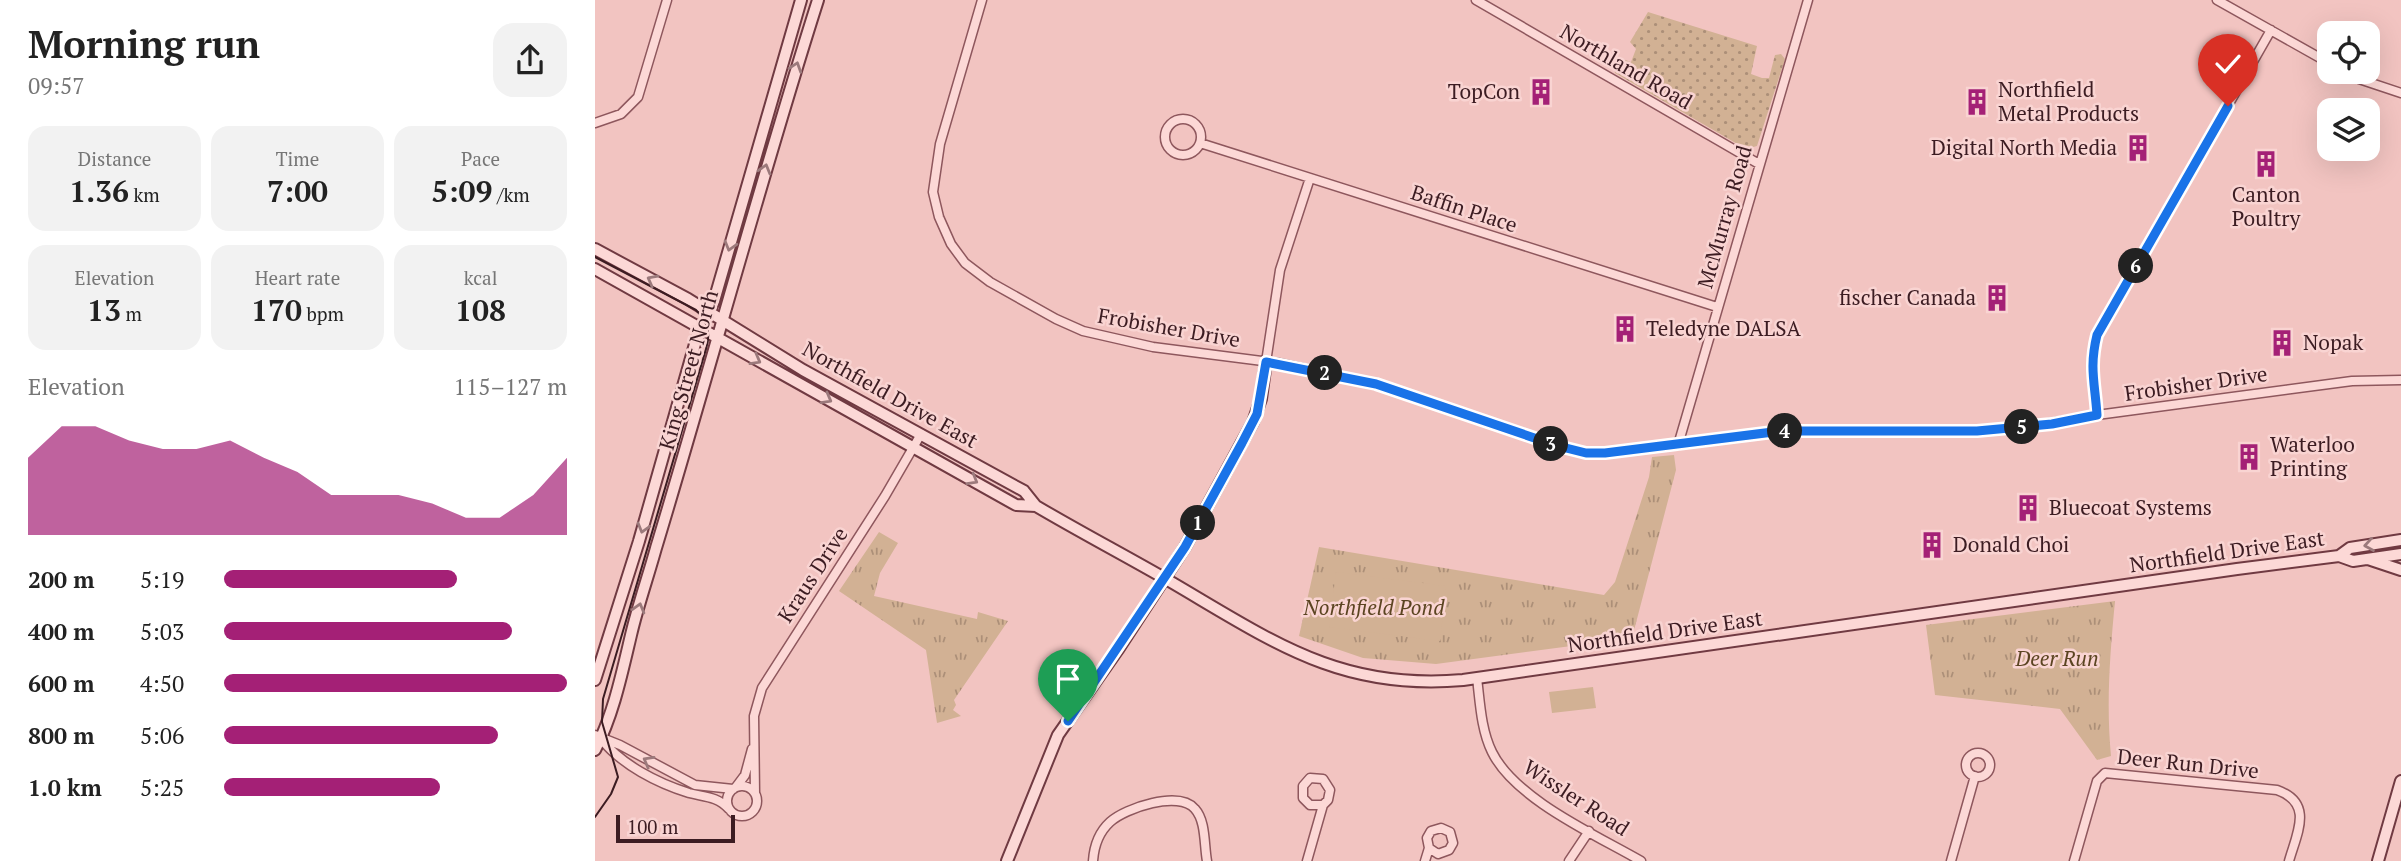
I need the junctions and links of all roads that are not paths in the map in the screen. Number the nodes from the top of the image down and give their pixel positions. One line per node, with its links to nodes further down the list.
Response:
1 (667, 0): 12 (street)
2 (801, 0): 19 (main road, King Street North, one-way to 19)
3 (818, 0): 20 (main road, King Street North, one-way to 3)
4 (982, 0): 23 (street, Frobisher Drive)
5 (1476, 0): 14 (street, Northland Road)
6 (1808, 0): 14 (street, McMurray Road)
7 (2217, 0): 8 (street)
8 (2271, 30): 9 (street); 25 (street)
9 (2317, 56)
10 (2373, 84): 11 (street)
11 (2401, 93)
12 (595, 123)
13 (1200, 143): 13 (street); 15 (street, Baffin Place)
14 (1759, 164): 18 (street, McMurray Road)
15 (1310, 178): 18 (street, Baffin Place); 23 (street)
16 (595, 249): 19 (main road, Northfield Drive East, one-way to 16)
17 (595, 269): 21 (main road, Northfield Drive East)
18 (1717, 307): 27 (street, McMurray Road)
19 (709, 312): 20 (main road, Northfield Drive East); 21 (main road, King Street North)
20 (723, 322): 22 (main road, King Street North); 26 (main road, Northfield Drive East)
21 (701, 329): 22 (main road, Northfield Drive East); 37 (main road, King Street North, one-way to 37)
22 (718, 339): 28 (main road, Northfield Drive East, one-way to 28); 38 (main road, King Street North, one-way to 22)
23 (1266, 362): 27 (street, Frobisher Drive); 35 (main road)
24 (2401, 380): 25 (street, Frobisher Drive)
25 (2097, 415): 27 (street, Frobisher Drive)
26 (921, 434): 28 (street, Kraus Drive); 29 (main road, Northfield Drive East)
27 (1678, 444)
28 (914, 446): 29 (main road, Northfield Drive East, one-way to 29); 39 (street, Kraus Drive)
29 (1035, 506): 35 (main road, Northfield Drive East)
30 (2401, 540): 32 (main road, Northfield Drive East, one-way to 32)
31 (2401, 554): 33 (main road, Northfield Drive East)
32 (2339, 556): 33 (main road, Northfield Drive East); 36 (main road, Northfield Drive East)
33 (2368, 559): 34 (main road)
34 (2401, 570)
35 (1164, 578): 36 (main road, Northfield Drive East); 49 (main road)
36 (1477, 678): 47 (street, Wissler Road)
37 (595, 680)
38 (598, 737): 40 (main road, King Street North); 43 (street, one-way to 38); 46 (street)
39 (754, 742): 43 (street, Kraus Drive); 44 (street, Kraus Drive)
40 (595, 750)
41 (1975, 776): 56 (street)
42 (2401, 780): 59 (main road)
43 (734, 788): 44 (street); 46 (street)
44 (755, 793): 46 (street)
45 (1322, 805): 52 (street)
46 (729, 808)
47 (1589, 831): 54 (street); 55 (street, Wissler Road)
48 (1429, 848): 53 (street)
49 (1007, 861)
50 (1093, 861): 51 (street)
51 (1207, 861)
52 (1307, 861)
53 (1425, 861)
54 (1569, 861)
55 (1641, 861)
56 (1951, 861)
57 (2074, 861): 58 (street, Deer Run Drive)
58 (2289, 861)
59 (2378, 861)

